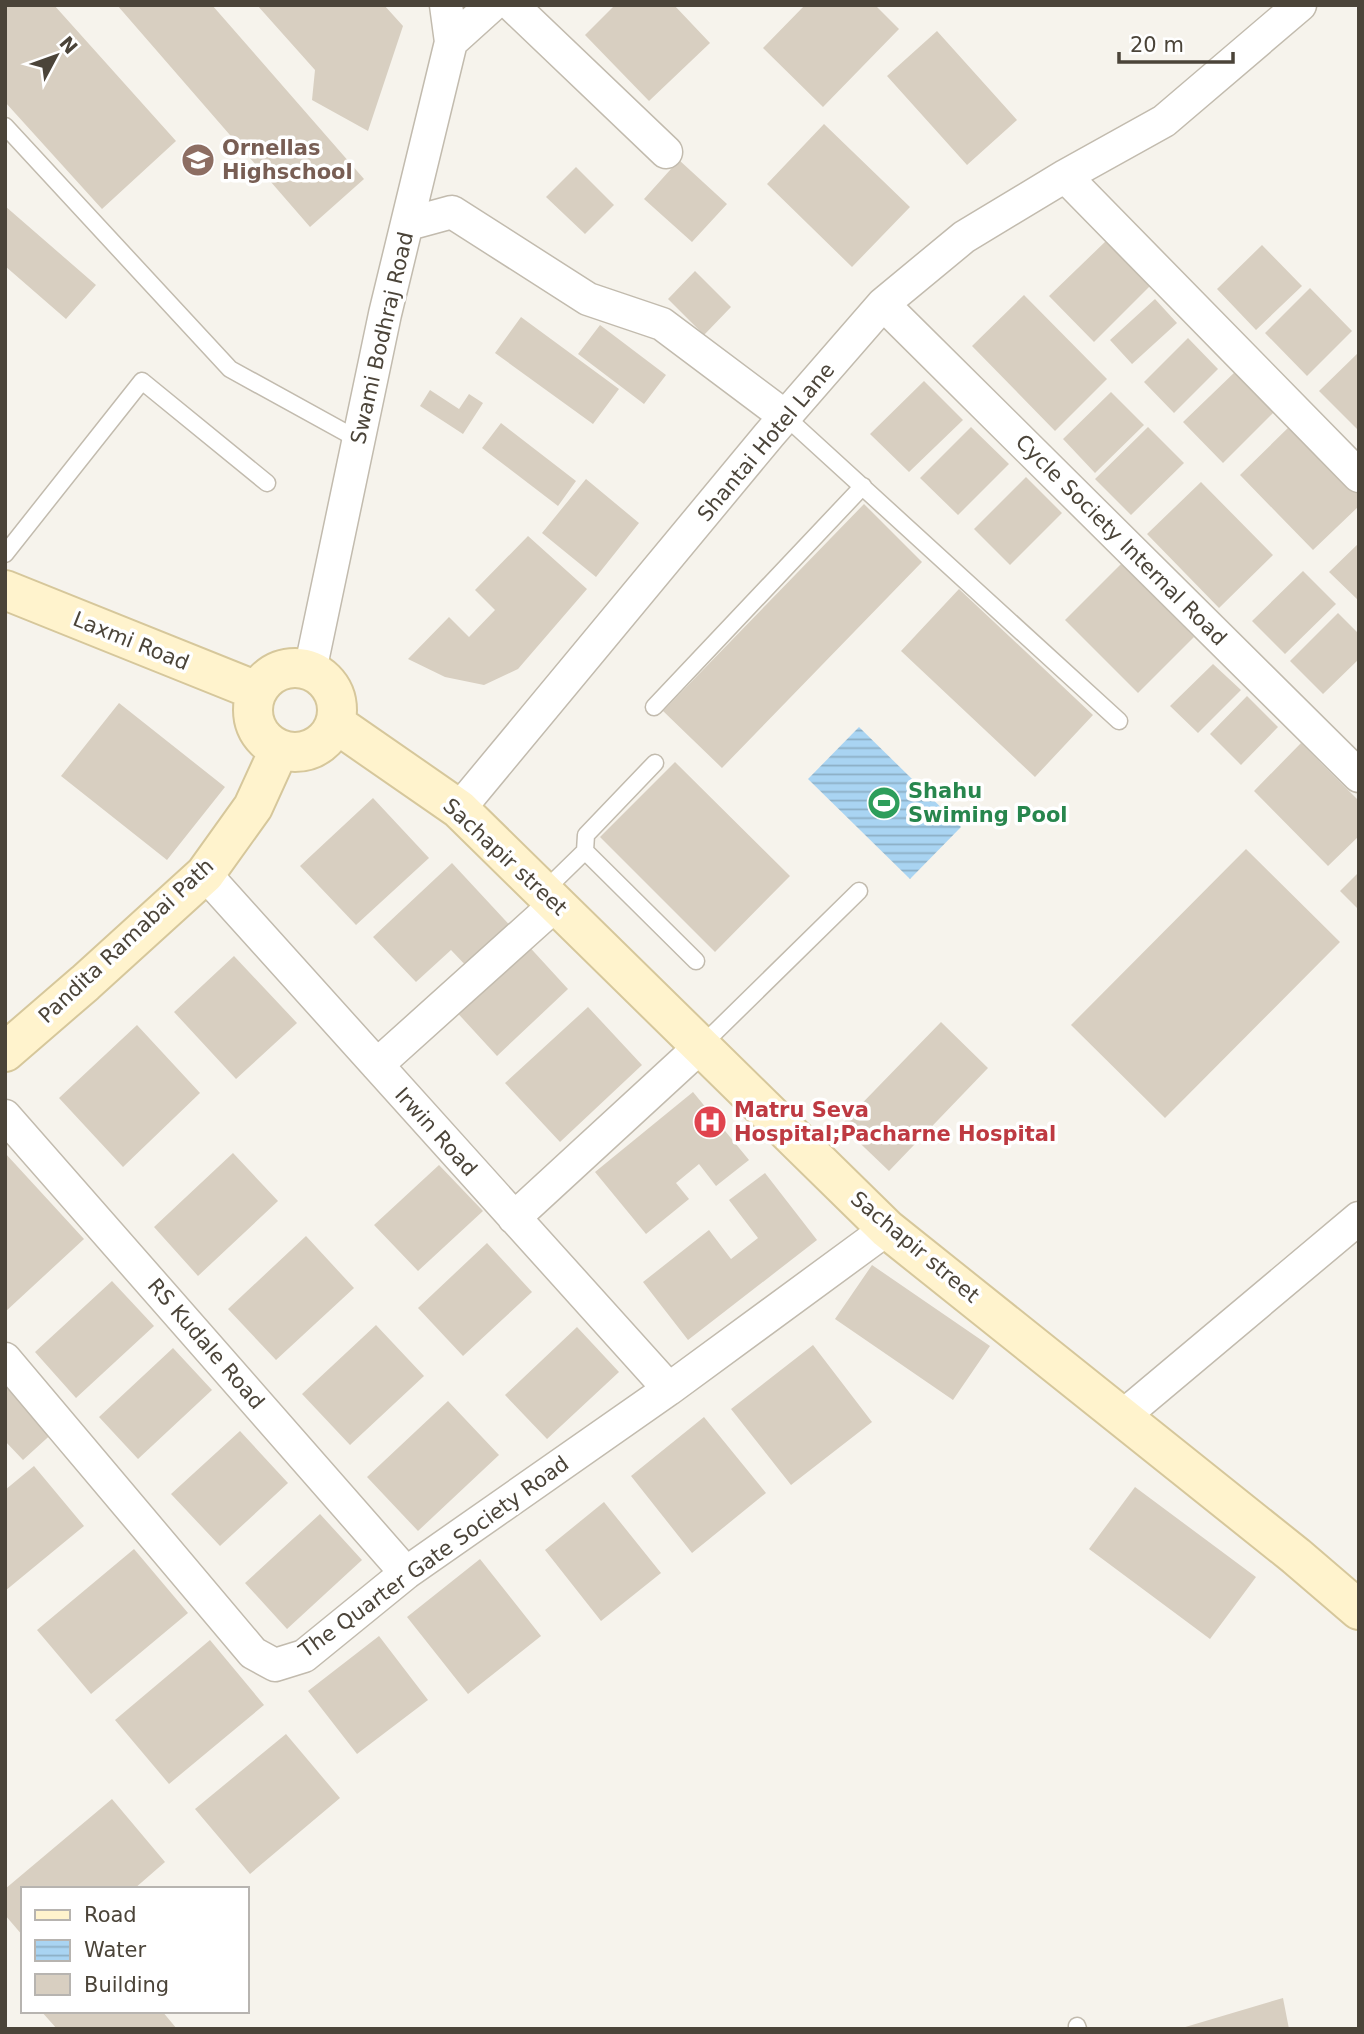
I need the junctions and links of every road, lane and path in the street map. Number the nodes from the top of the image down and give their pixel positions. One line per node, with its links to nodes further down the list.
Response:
1 (446, 5): 5 (street, Swami Bodhraj Road)
2 (492, 5): 5 (street)
3 (512, 5): 7 (street)
4 (1300, 5): 8 (street, Shantai Hotel Lane)
5 (451, 42): 9 (street, Swami Bodhraj Road)
6 (5, 126): 12 (lane)
7 (666, 152)
8 (1065, 176): 10 (street, Shantai Hotel Lane); 13 (street)
9 (408, 224): 11 (street); 12 (street, Swami Bodhraj Road)
10 (883, 304): 11 (street, Shantai Hotel Lane); 25 (street, Cycle Society Internal Road)
11 (786, 417): 15 (lane); 26 (street, Shantai Hotel Lane)
12 (359, 440): 18 (street, Swami Bodhraj Road)
13 (1359, 476)
14 (267, 483): 16 (lane)
15 (863, 486): 20 (lane); 21 (lane)
16 (5, 554)
17 (5, 590): 19 (street, Laxmi Road)
18 (310, 671): 19 (street); 22 (street)
19 (257, 691): 23 (street)
20 (654, 707)
21 (1119, 721)
22 (335, 723): 23 (street); 26 (street, Sachapir street)
23 (279, 750): 28 (street, Pandita Ramabai Path)
24 (655, 763): 27 (lane)
25 (1359, 776)
26 (459, 809): 30 (street, Sachapir street)
27 (585, 851): 30 (lane); 31 (lane)
28 (205, 874): 33 (street, Pandita Ramabai Path); 34 (street, Irwin Road)
29 (859, 891): 32 (lane)
30 (550, 898): 32 (street, Sachapir street); 34 (street)
31 (696, 961)
32 (701, 1046): 37 (street); 38 (street, Sachapir street)
33 (5, 1052)
34 (377, 1065): 37 (street, Irwin Road)
35 (5, 1116): 42 (street, RS Kudale Road)
36 (1359, 1217): 41 (street)
37 (514, 1218): 40 (street, Irwin Road)
38 (887, 1229): 40 (street, The Quarter Gate Society Road); 41 (street, Sachapir street)
39 (5, 1359): 42 (street, The Quarter Gate Society Road)
40 (669, 1390): 42 (street, The Quarter Gate Society Road)
41 (1122, 1417): 43 (street, Sachapir street)
42 (406, 1573)
43 (1359, 1610)

